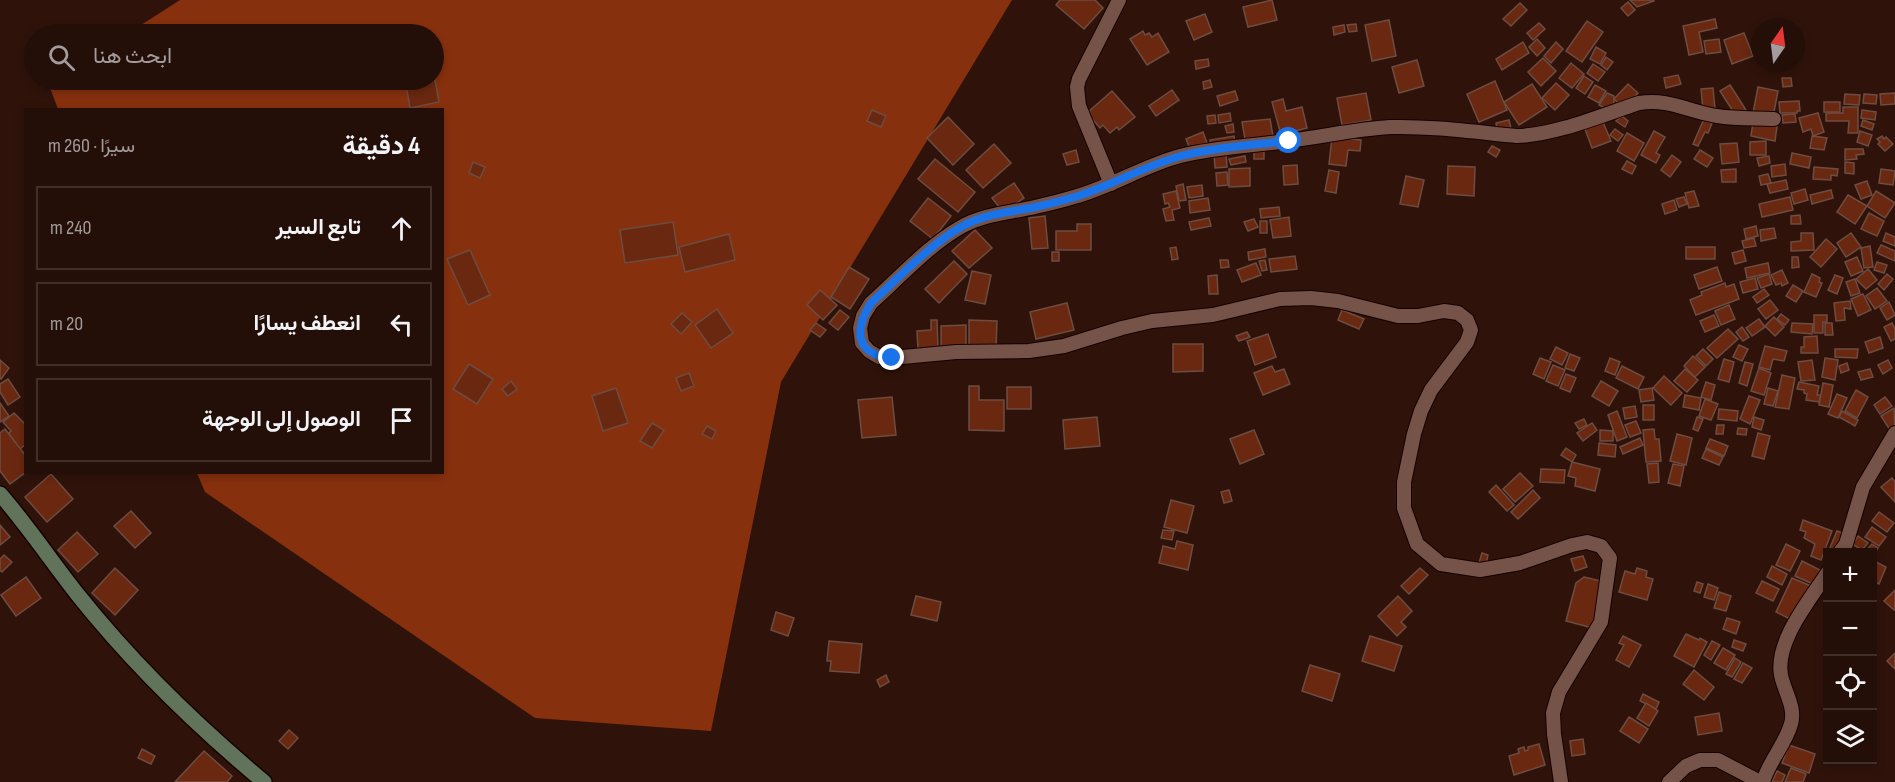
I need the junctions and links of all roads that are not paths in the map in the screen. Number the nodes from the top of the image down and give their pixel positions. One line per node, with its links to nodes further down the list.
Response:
1 (1119, 0): 3 (street)
2 (1774, 119): 3 (street)
3 (1111, 184): 9 (street)
4 (1895, 433): 6 (street)
5 (0, 494): 8 (main road)
6 (1843, 548)
7 (1823, 579): 11 (street)
8 (264, 782)
9 (1561, 782)
10 (1669, 782): 11 (street)
11 (1761, 782)

